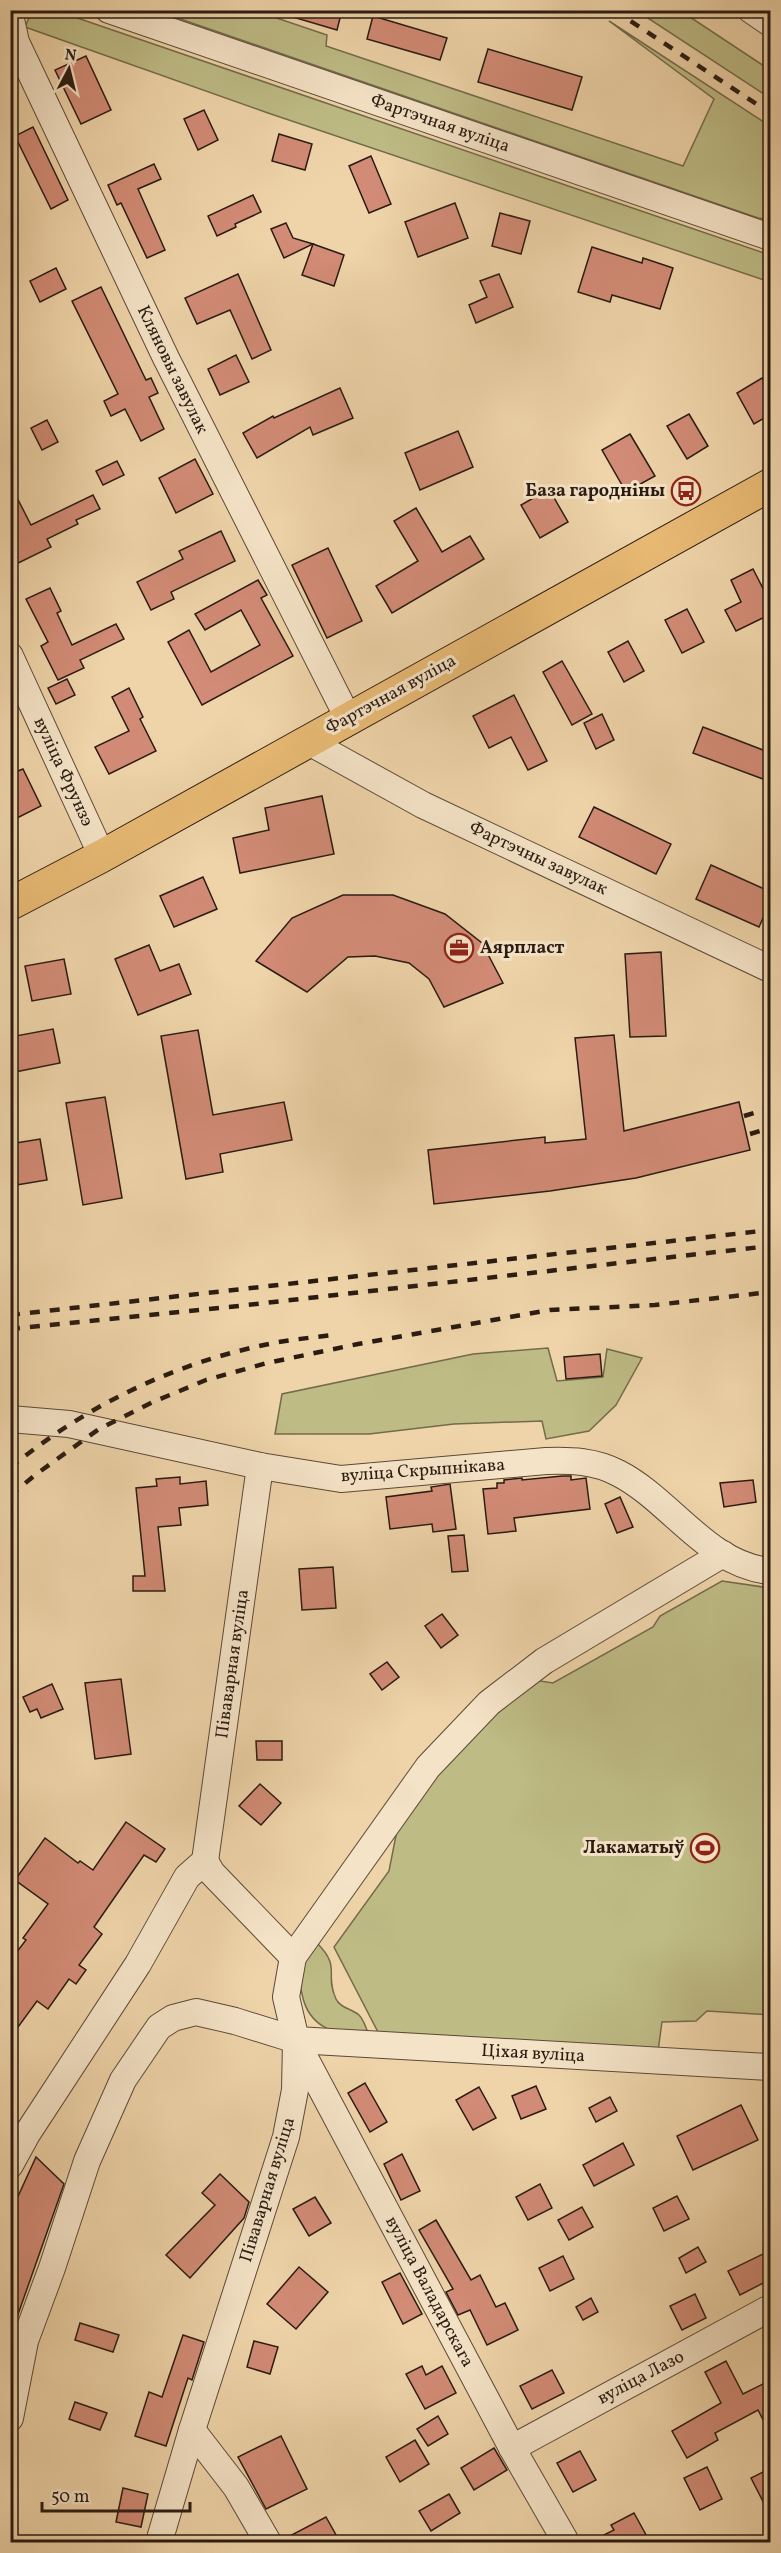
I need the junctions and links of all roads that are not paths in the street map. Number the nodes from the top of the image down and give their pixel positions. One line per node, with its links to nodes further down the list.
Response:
1 (109, 10): 5 (street, Фартэчная вуліца)
2 (751, 10): 4 (street)
3 (10, 15): 8 (street, Кляновы завулак)
4 (771, 23)
5 (771, 237)
6 (771, 485): 8 (main road, Фартэчная вуліца)
7 (10, 656): 10 (street, вуліца Фрунзэ)
8 (348, 718): 9 (main road, Фартэчная вуліца)
9 (309, 741): 10 (main road, Фартэчная вуліца); 12 (street, Фартэчны завулак)
10 (102, 856): 11 (main road, Фартэчная вуліца)
11 (10, 904)
12 (771, 969)
13 (10, 1419): 14 (street, вуліца Скрыпнікава)
14 (260, 1466): 15 (street, вуліца Скрыпнікава); 17 (street, Піваварная вуліца)
15 (723, 1554): 16 (street, вуліца Скрыпнікава); 18 (street)
16 (771, 1571)
17 (205, 1861): 18 (street); 21 (street)
18 (293, 1957): 19 (street, Піваварная вуліца)
19 (296, 2040): 20 (street, Ціхая вуліца); 23 (street, Ціхая вуліца); 24 (street, Піваварная вуліца); 25 (street, вуліца Валадарскага)
20 (771, 2067)
21 (10, 2165)
22 (771, 2308): 25 (street, вуліца Лазо)
23 (10, 2418)
24 (192, 2430): 26 (street, Піваварная вуліца); 27 (street)
25 (512, 2448): 28 (street, вуліца Валадарскага)
26 (159, 2542)
27 (268, 2542)
28 (566, 2542)

